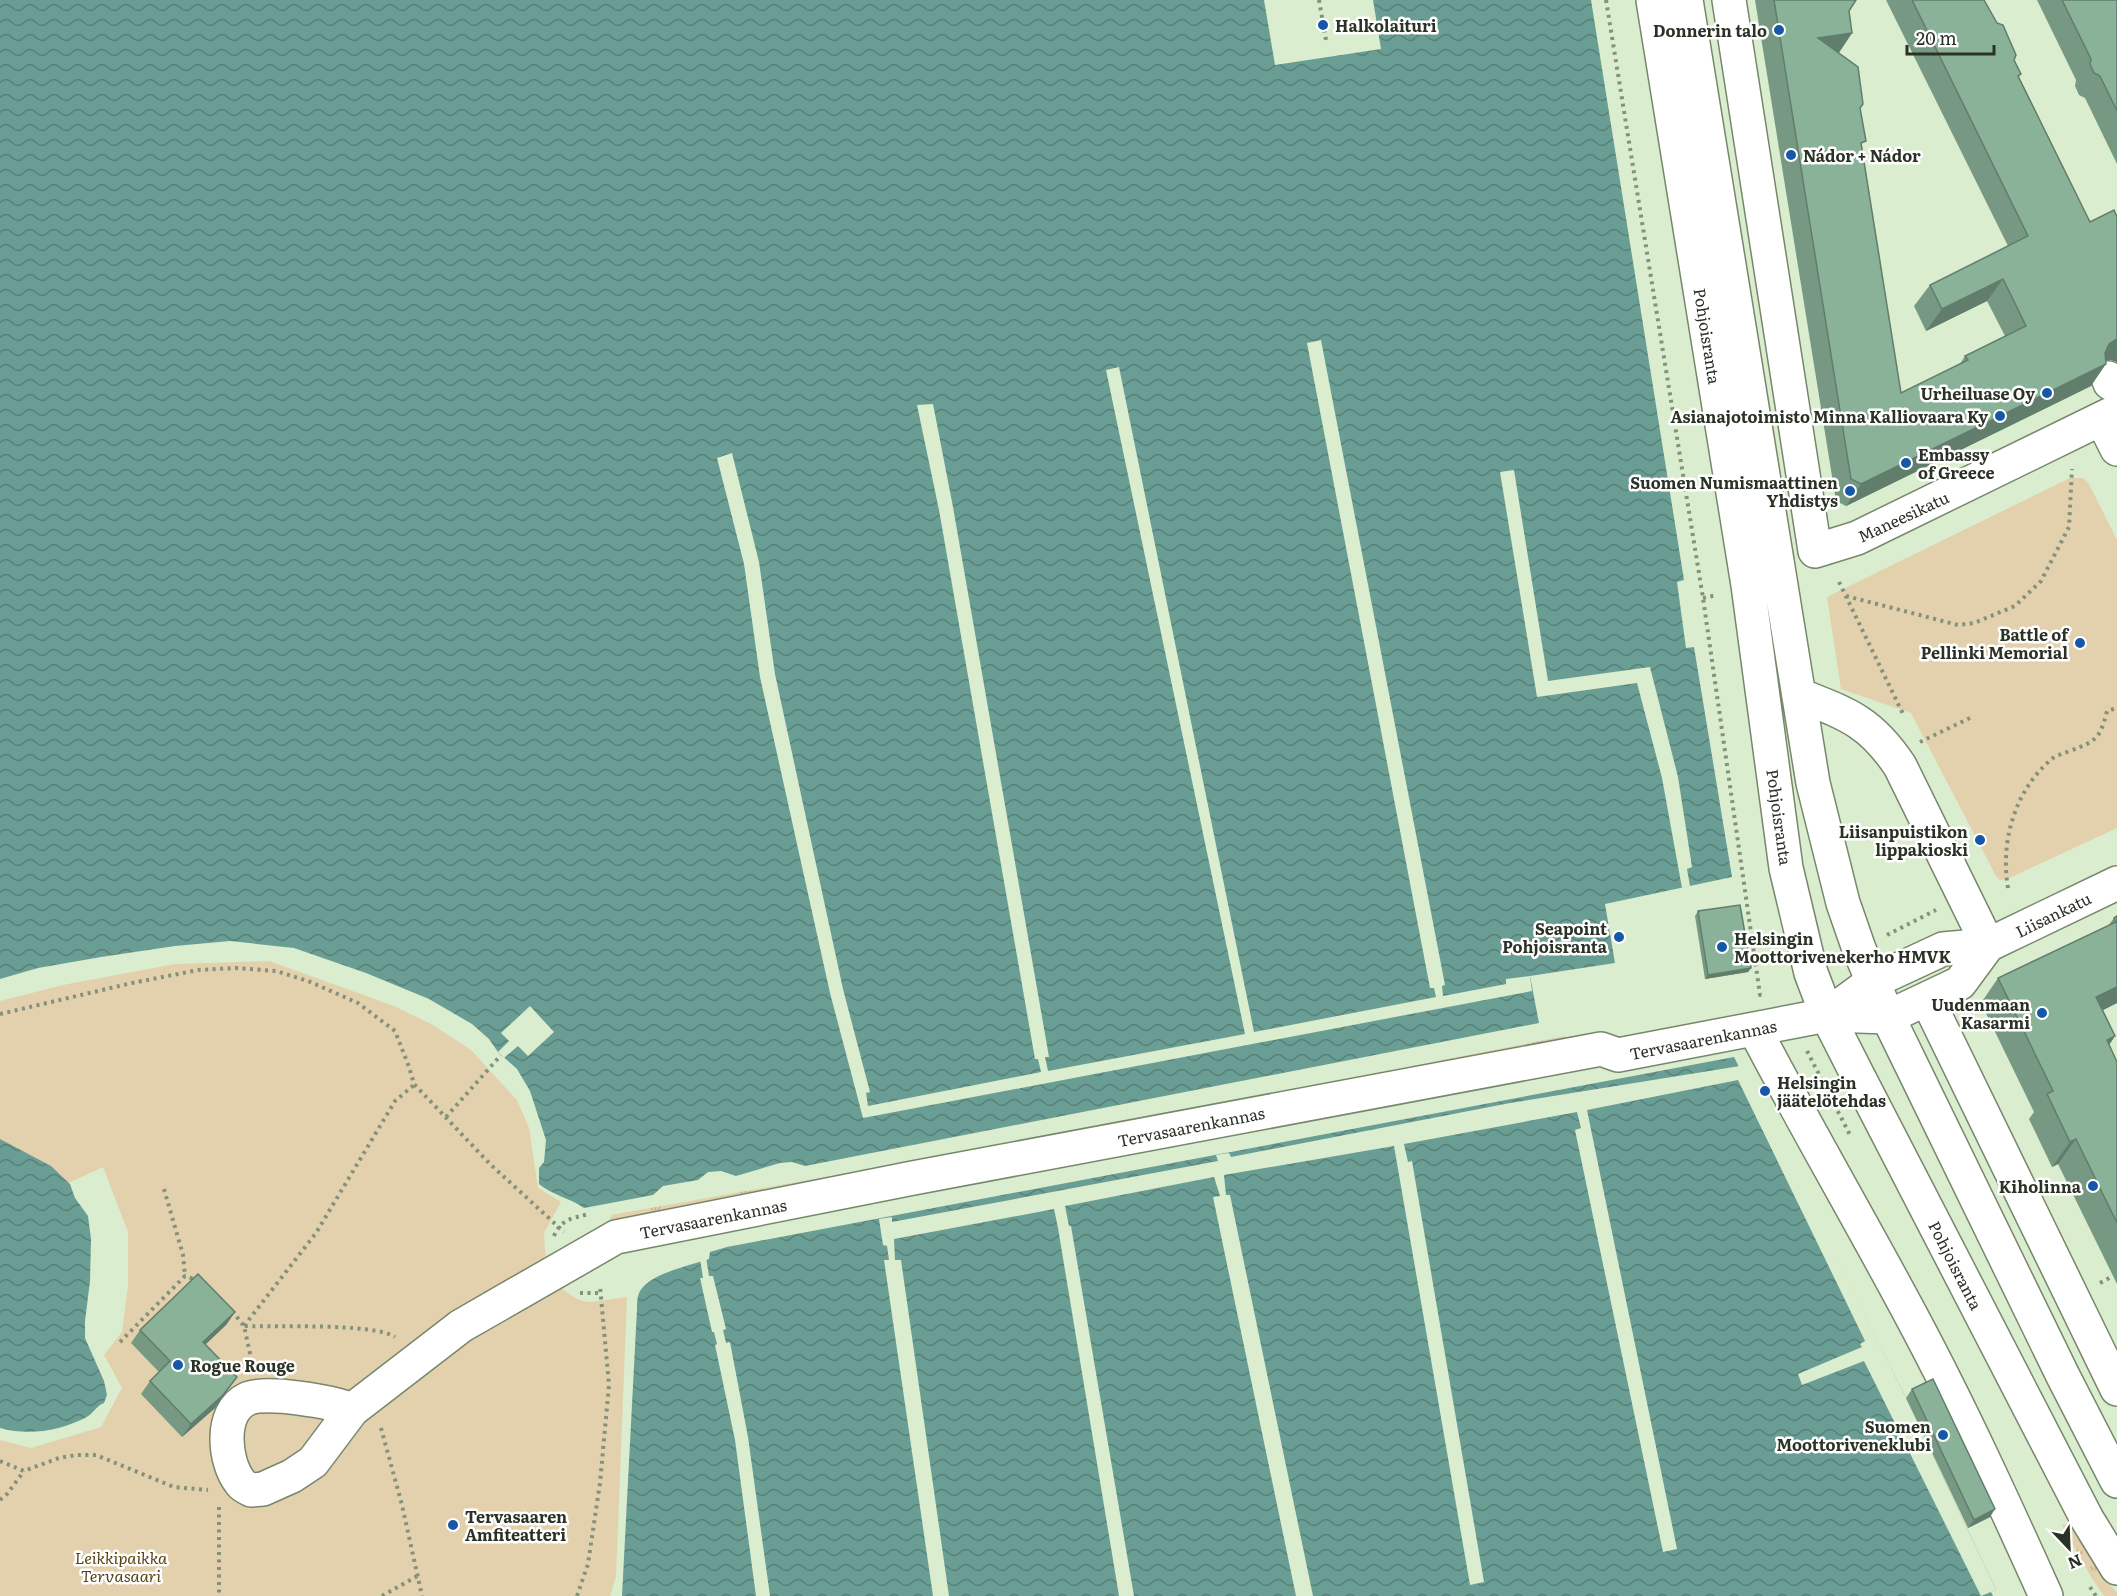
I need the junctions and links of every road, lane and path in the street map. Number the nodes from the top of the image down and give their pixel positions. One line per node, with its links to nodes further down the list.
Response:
1 (1319, 0): 6 (path)
2 (1606, 0): 13 (path)
3 (1653, 0): 28 (main road, Pohjoisranta)
4 (1686, 0): 14 (main road, Pohjoisranta)
5 (1729, 0): 7 (main road, Maneesikatu)
6 (1326, 40)
7 (2109, 398): 8 (main road)
8 (2117, 449)
9 (2072, 469): 12 (path)
10 (1839, 582): 12 (path)
11 (1720, 590): 13 (path)
12 (1846, 596): 16 (path)
13 (1703, 598): 25 (path)
14 (1799, 695): 23 (main road); 24 (main road, Pohjoisranta)
15 (2117, 708): 20 (path)
16 (1903, 714)
17 (1972, 717): 18 (path)
18 (1914, 744)
19 (2117, 883): 23 (main road, Liisankatu)
20 (2008, 888)
21 (1913, 922): 22 (path)
22 (1882, 937)
23 (1988, 945): 24 (main road, Liisankatu); 26 (main road, Liisankatu)
24 (1872, 982): 28 (main road, Liisankatu); 29 (main road, Pohjoisranta)
25 (1771, 992)
26 (1927, 999): 29 (main road, Liisankatu); 43 (main road)
27 (0, 1014): 32 (path)
28 (1827, 1015): 29 (main road, Liisankatu); 30 (main road, Tervasaarenkannas); 52 (main road, Pohjoisranta)
29 (1888, 1017): 48 (main road, Pohjoisranta)
30 (1755, 1029): 42 (main road, Tervasaarenkannas); 58 (main road)
31 (501, 1055): 33 (path)
32 (414, 1084): 33 (path); 40 (path)
33 (446, 1116): 35 (path)
34 (164, 1189): 36 (path)
35 (567, 1234)
36 (185, 1276): 37 (path); 41 (path)
37 (200, 1281)
38 (600, 1286): 57 (path)
39 (227, 1306): 40 (path)
40 (244, 1326): 42 (path); 44 (path)
41 (120, 1342)
42 (418, 1361): 45 (main road, Tervasaarenkannas)
43 (2117, 1389)
44 (260, 1397): 45 (main road); 49 (main road)
45 (361, 1403): 49 (main road, Tervasaarenkannas); 53 (path)
46 (0, 1461): 47 (path)
47 (24, 1471): 50 (path); 51 (path)
48 (2117, 1481)
49 (251, 1490): 50 (path)
50 (219, 1491): 54 (path)
51 (0, 1500)
52 (2116, 1567)
53 (418, 1575): 55 (path); 56 (path)
54 (219, 1596)
55 (382, 1596)
56 (422, 1596)
57 (577, 1596)
58 (2046, 1596)

